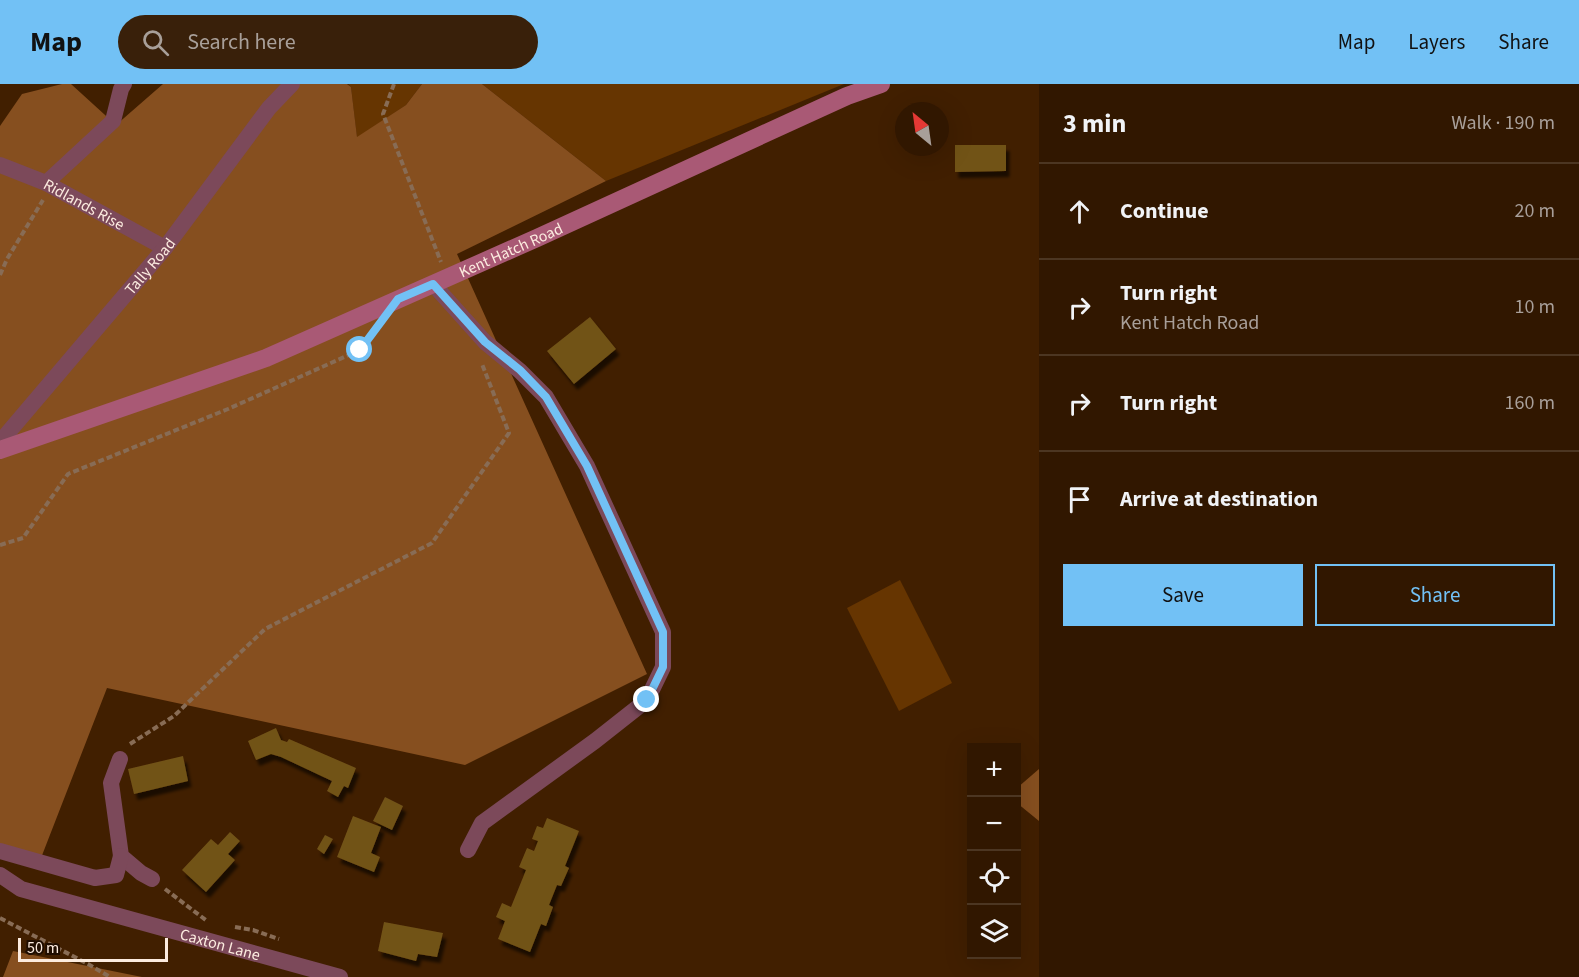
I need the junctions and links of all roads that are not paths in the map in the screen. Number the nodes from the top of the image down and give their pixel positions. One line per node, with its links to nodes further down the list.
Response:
1 (124, 84): 5 (street)
2 (292, 84): 6 (street, Tally Road)
3 (881, 84): 7 (main road, Kent Hatch Road)
4 (0, 165): 5 (street, Ridlands Rise)
5 (48, 185): 6 (street, Ridlands Rise)
6 (165, 248): 8 (street, Tally Road)
7 (440, 281): 9 (main road, Kent Hatch Road); 11 (street)
8 (0, 442)
9 (0, 450)
10 (120, 759): 13 (street)
11 (468, 850)
12 (0, 851): 13 (street)
13 (121, 856): 15 (street)
14 (0, 875): 16 (street, Caxton Lane)
15 (152, 879)
16 (340, 977)

